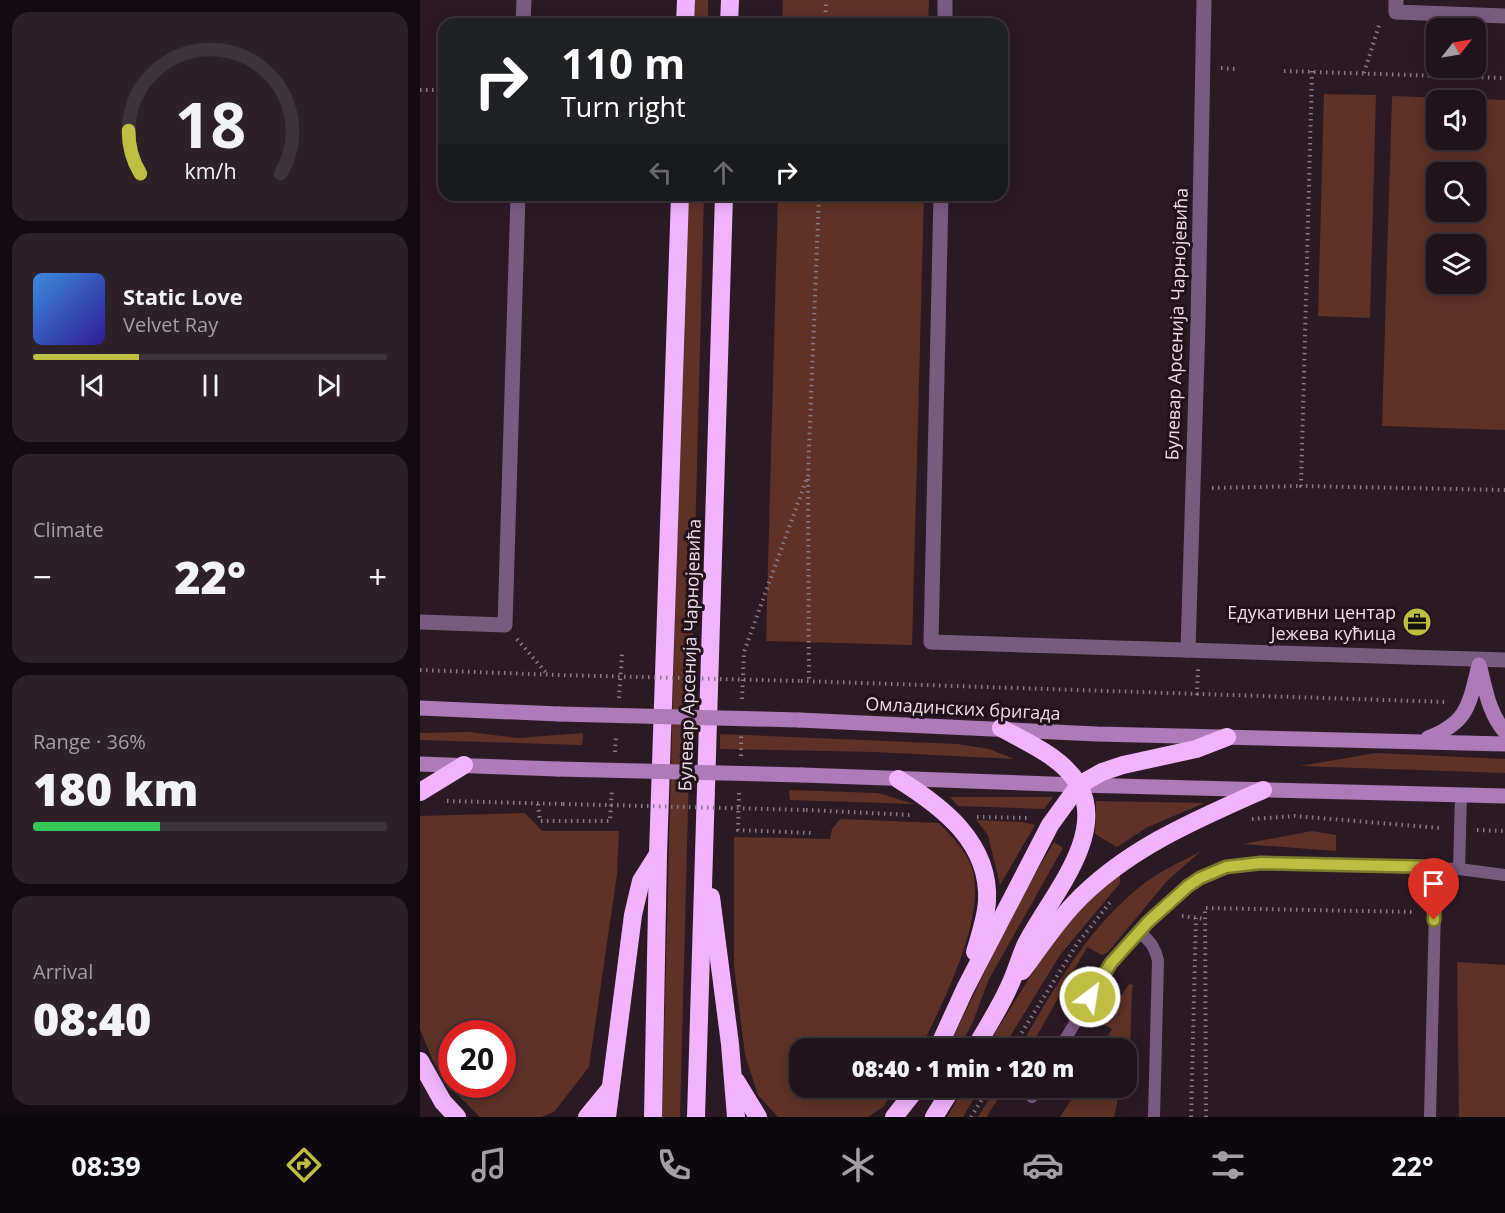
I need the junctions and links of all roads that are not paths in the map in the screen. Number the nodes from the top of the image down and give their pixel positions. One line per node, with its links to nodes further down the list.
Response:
1 (524, 0): 8 (street)
2 (686, 0): 9 (highway)
3 (730, 0): 10 (highway)
4 (945, 0): 11 (street)
5 (1204, 0): 17 (street, Булевар Арсенија Чарнојевића)
6 (1396, 6): 7 (street)
7 (1505, 16)
8 (523, 18)
9 (685, 18)
10 (729, 18)
11 (945, 18)
12 (518, 201): 16 (street)
13 (680, 201): 34 (highway, Булевар Арсенија Чарнојевића)
14 (724, 201): 35 (highway, Булевар Арсенија Чарнојевића)
15 (941, 201): 17 (street)
16 (420, 622)
17 (1188, 650): 19 (street)
18 (1505, 660): 19 (street)
19 (1479, 662): 22 (main road); 24 (main road)
20 (420, 708): 21 (main road, Омладинских бригада, bridge)
21 (1001, 728): 23 (main road, Омладинских бригада); 29 (highway)
22 (1505, 732)
23 (1227, 737): 24 (main road, Омладинских бригада); 29 (highway)
24 (1422, 740): 25 (main road, Омладинских бригада)
25 (1505, 744)
26 (420, 764): 27 (main road)
27 (464, 765): 28 (main road, bridge); 31 (highway)
28 (898, 779): 29 (main road); 40 (highway)
29 (1079, 786): 30 (main road); 40 (highway); 41 (highway)
30 (1263, 790): 32 (main road); 41 (highway)
31 (420, 792)
32 (1461, 795): 33 (main road); 37 (lane)
33 (1505, 796)
34 (658, 854): 47 (highway); 53 (highway, Булевар Арсенија Чарнојевића)
35 (705, 856): 46 (highway); 54 (highway, Булевар Арсенија Чарнојевића)
36 (1436, 867): 37 (lane); 39 (lane); 60 (lane)
37 (1459, 868): 38 (lane)
38 (1505, 875)
39 (1138, 931): 44 (lane); 59 (lane)
40 (965, 989): 42 (highway)
41 (1008, 989): 43 (highway)
42 (943, 1038)
43 (981, 1038)
44 (1066, 1038)
45 (420, 1061): 50 (highway)
46 (732, 1071): 55 (highway); 56 (highway)
47 (610, 1089): 51 (highway); 52 (highway)
48 (909, 1098): 57 (highway)
49 (946, 1098): 58 (highway)
50 (457, 1117)
51 (586, 1117)
52 (607, 1117)
53 (653, 1117)
54 (696, 1117)
55 (736, 1117)
56 (758, 1117)
57 (894, 1117)
58 (934, 1117)
59 (1154, 1117)
60 (1430, 1117)

